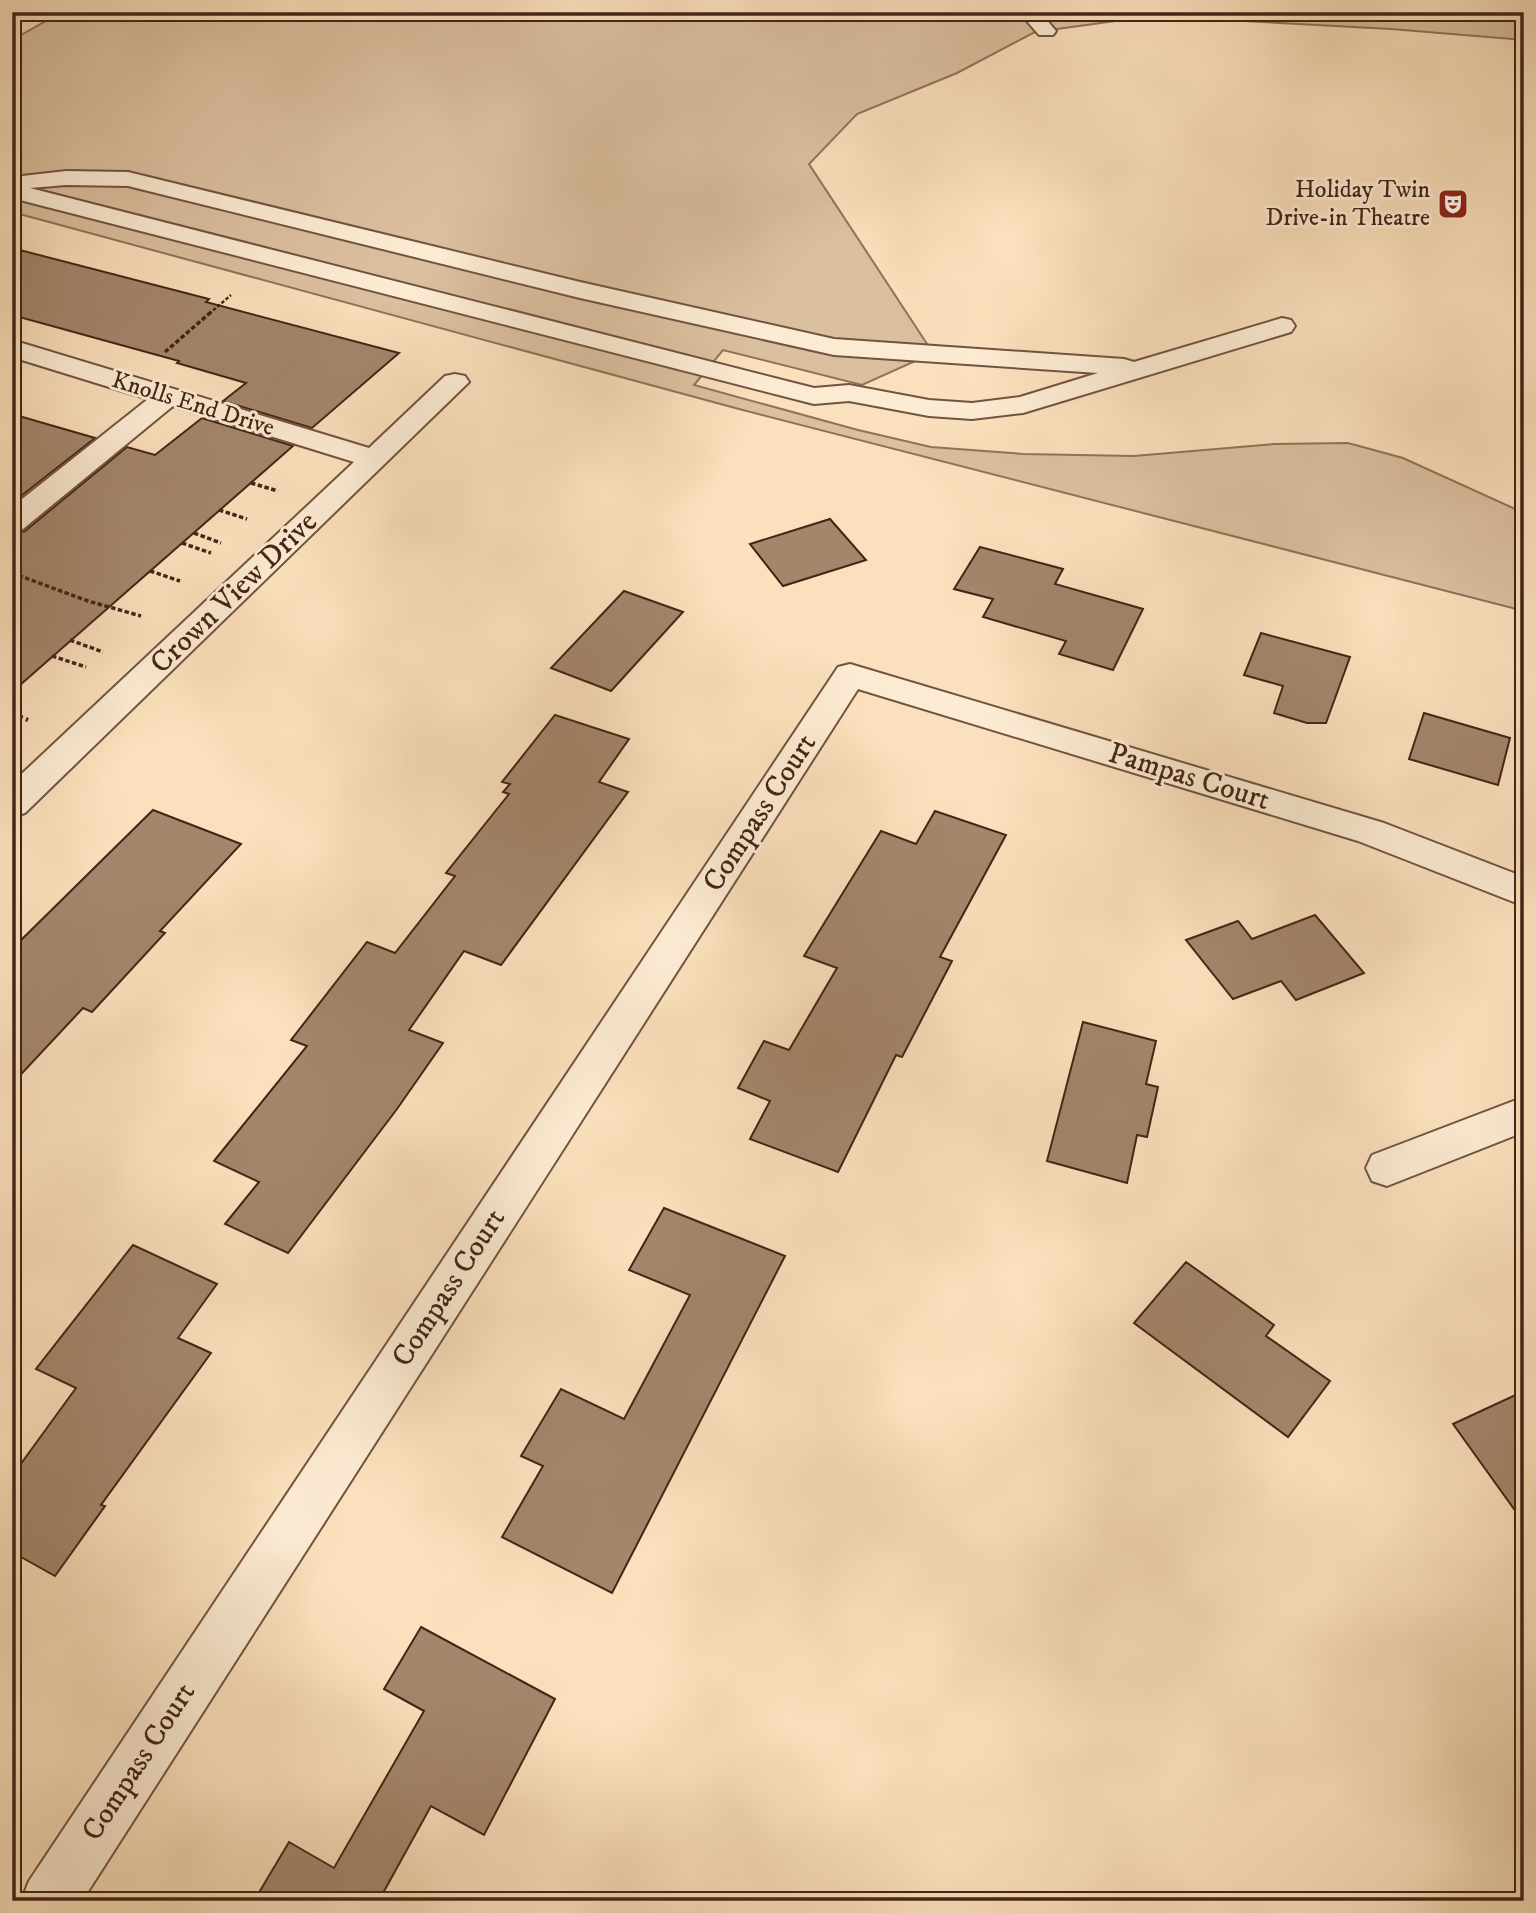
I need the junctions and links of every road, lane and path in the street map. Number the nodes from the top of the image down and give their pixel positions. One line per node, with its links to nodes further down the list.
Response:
1 (1029, 12): 2 (street)
2 (1046, 31)
3 (12, 183): 9 (street)
4 (12, 191): 9 (street)
5 (230, 295): 8 (path)
6 (1282, 326): 9 (street)
7 (12, 348): 11 (street, Knolls End Drive)
8 (163, 354)
9 (1148, 368)
10 (455, 382): 12 (street, Crown View Drive)
11 (169, 396): 12 (street, Knolls End Drive); 17 (street)
12 (374, 459): 33 (street, Crown View Drive)
13 (251, 483): 14 (path)
14 (278, 491)
15 (219, 510): 16 (path)
16 (248, 519)
17 (12, 522)
18 (194, 533): 20 (path)
19 (182, 543): 21 (path)
20 (222, 543)
21 (212, 553)
22 (150, 571): 24 (path)
23 (12, 573): 25 (path)
24 (180, 582)
25 (142, 617)
26 (70, 640): 27 (path)
27 (103, 652)
28 (52, 656): 29 (path)
29 (86, 667)
30 (850, 675): 34 (street, Pampas Court); 37 (street, Compass Court)
31 (12, 715): 32 (path)
32 (28, 720)
33 (12, 804)
34 (1524, 892)
35 (1524, 1114): 36 (street)
36 (1387, 1168)
37 (49, 1901)

